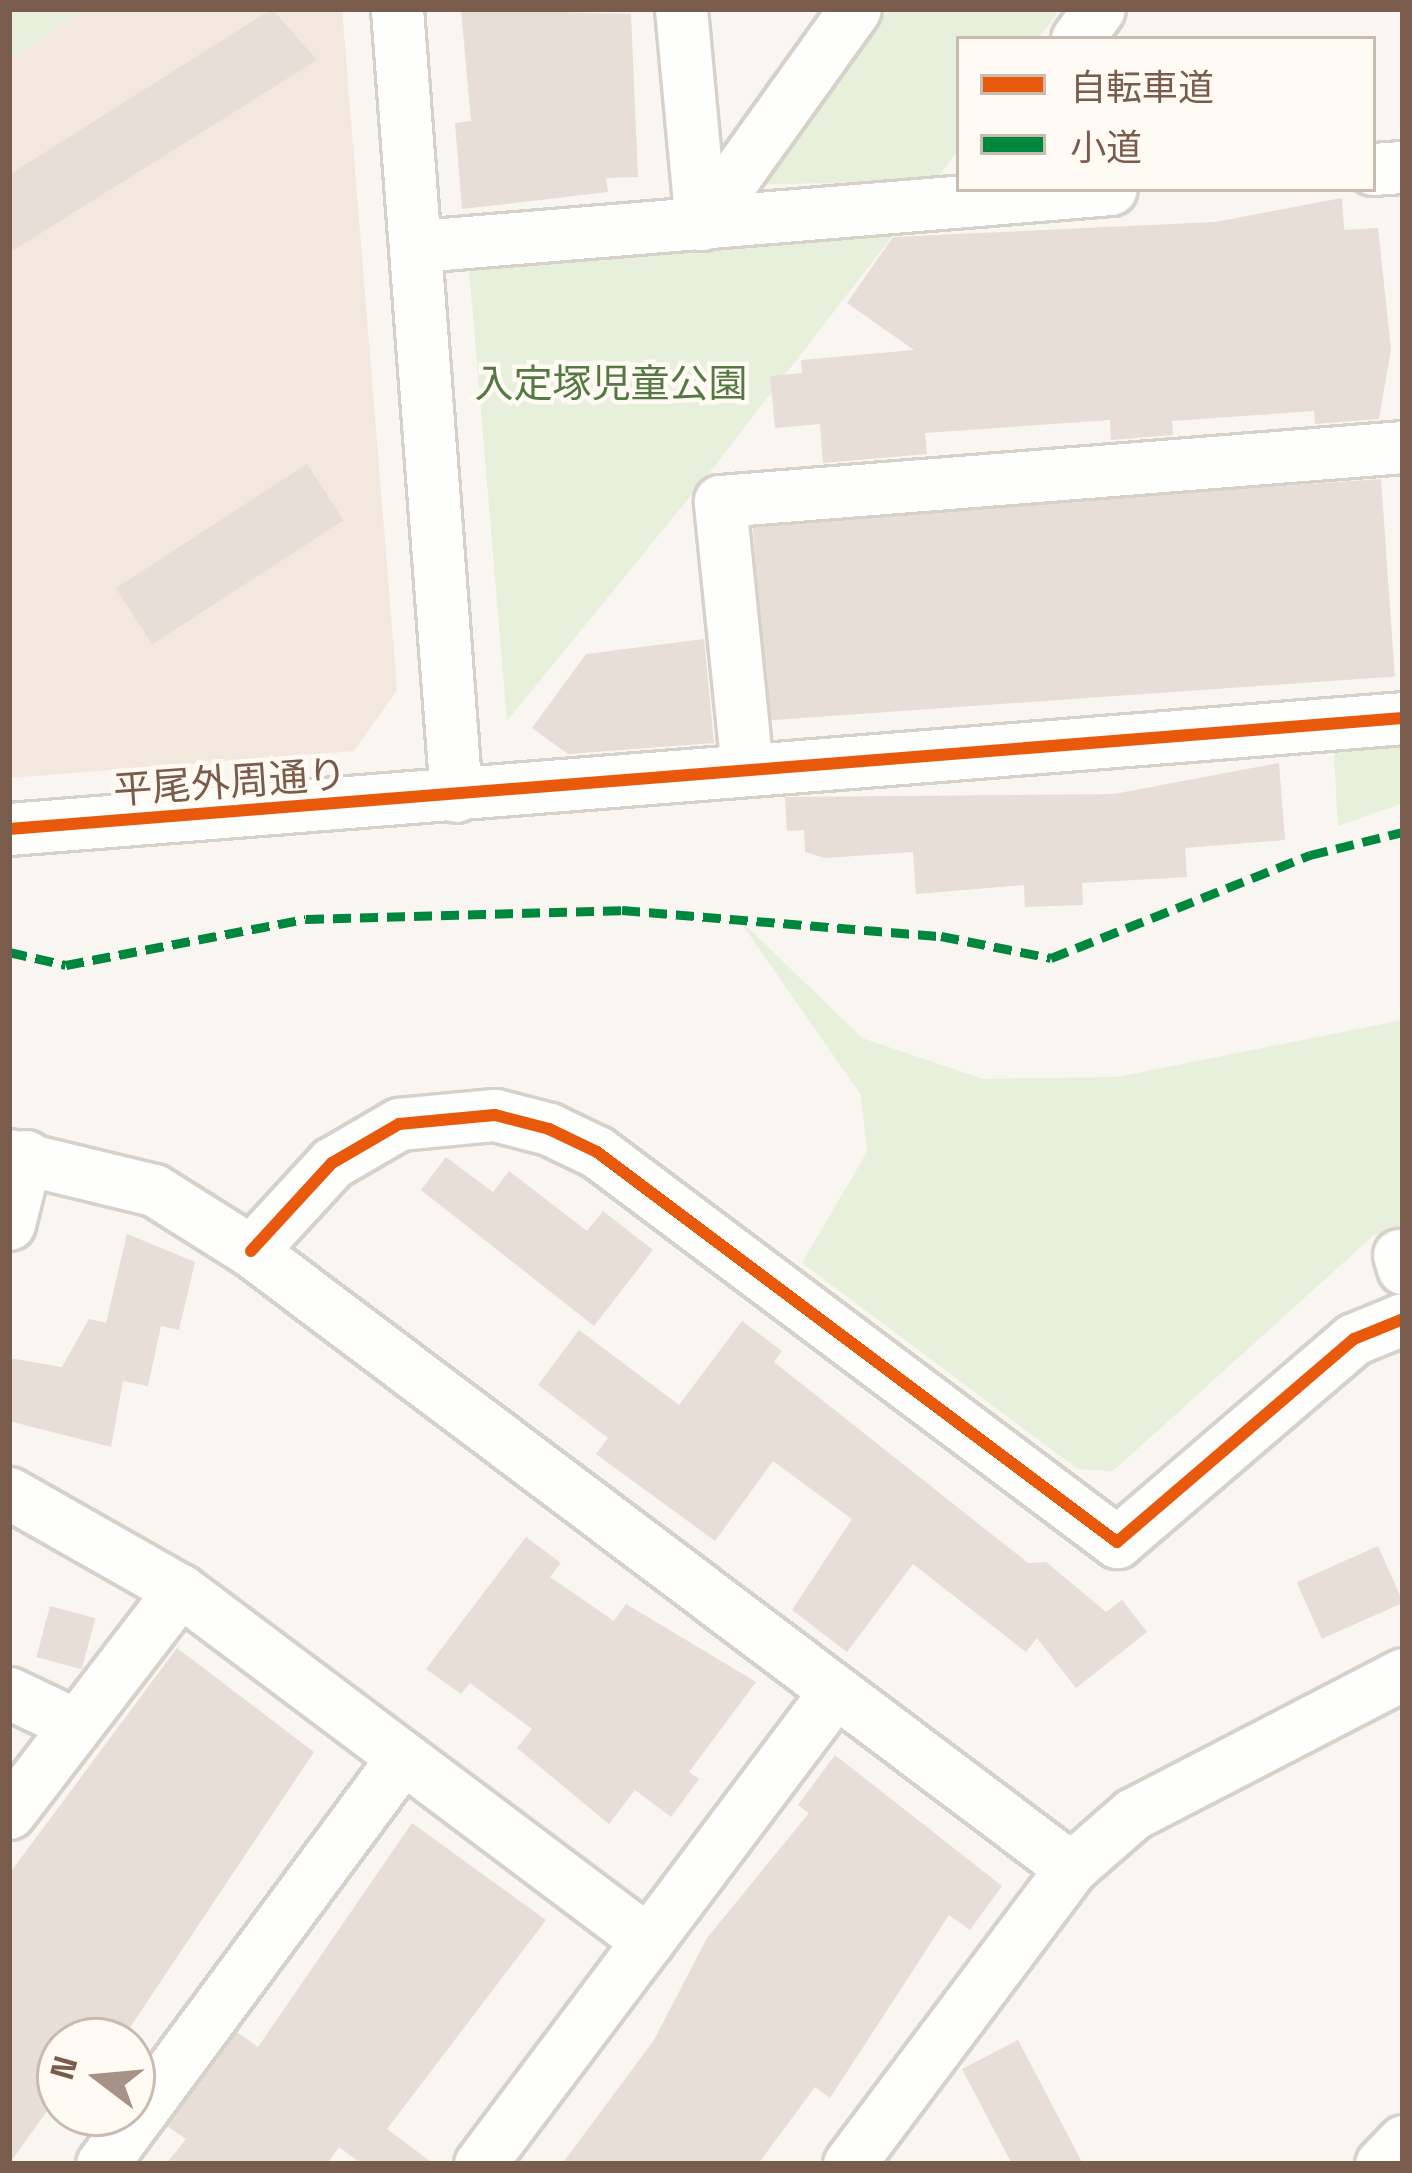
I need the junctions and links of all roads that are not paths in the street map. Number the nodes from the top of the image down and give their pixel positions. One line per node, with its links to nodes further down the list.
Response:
1 (397, 9): 9 (street)
2 (681, 9): 8 (street)
3 (855, 9): 8 (street)
4 (1099, 9): 5 (street)
5 (1080, 36)
6 (1039, 192): 7 (street)
7 (967, 195): 8 (street)
8 (701, 224): 9 (street)
9 (419, 246): 13 (street)
10 (1403, 447): 12 (street)
11 (1403, 718): 12 (street, 平尾外周通り)
12 (748, 769): 13 (street, 平尾外周通り)
13 (456, 796): 14 (street, 平尾外周通り)
14 (9, 829)
15 (17, 1156): 16 (street); 17 (street)
16 (9, 1224)
17 (251, 1251): 18 (street); 23 (street)
18 (1403, 1319)
19 (9, 1493): 20 (street)
20 (180, 1589): 24 (street); 25 (street)
21 (1403, 1673): 27 (street)
22 (9, 1693): 24 (street)
23 (834, 1694): 27 (street); 28 (street)
24 (76, 1726): 26 (street)
25 (404, 1757): 28 (street); 30 (street)
26 (9, 1813)
27 (1071, 1868): 32 (street)
28 (648, 1941): 31 (street)
29 (1403, 2141): 33 (street)
30 (102, 2164)
31 (480, 2164)
32 (849, 2164)
33 (1381, 2164)

